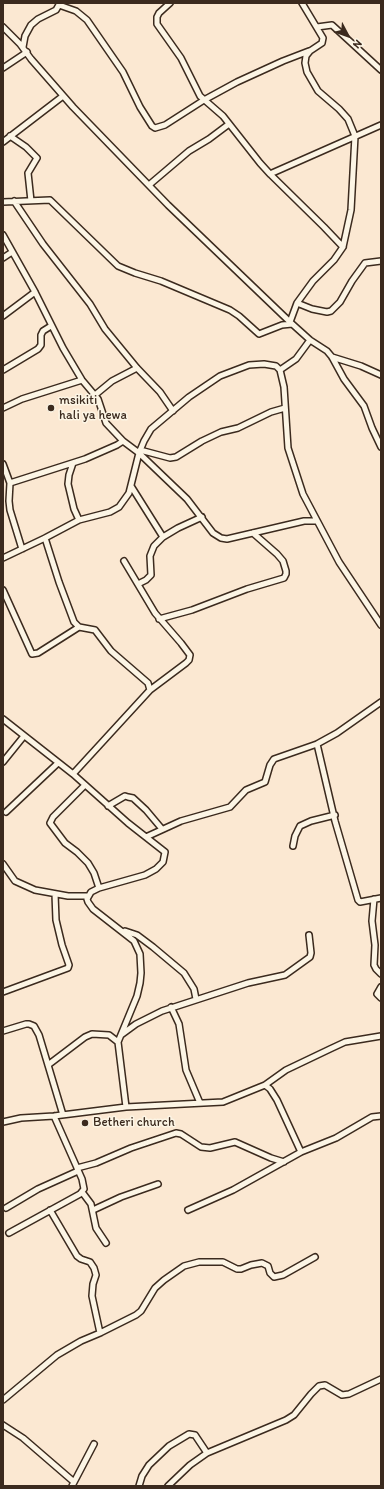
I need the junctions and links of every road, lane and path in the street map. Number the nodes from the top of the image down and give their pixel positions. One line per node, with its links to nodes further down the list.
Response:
1 (170, 3): 12 (street)
2 (302, 3): 5 (street)
3 (60, 4): 6 (street); 12 (street)
4 (3, 27): 6 (street)
5 (318, 27): 7 (street); 10 (street)
6 (23, 47): 8 (street)
7 (310, 51): 12 (street); 16 (street)
8 (27, 52): 9 (street); 11 (street)
9 (3, 68)
10 (381, 70)
11 (63, 96): 15 (street); 19 (street)
12 (204, 100): 13 (street)
13 (229, 124): 18 (street); 19 (street)
14 (381, 124): 16 (street)
15 (10, 136): 17 (street); 20 (street)
16 (356, 136): 18 (street); 24 (street)
17 (3, 142)
18 (270, 174): 24 (street)
19 (149, 186): 31 (street)
20 (31, 201): 22 (street); 31 (street)
21 (3, 202): 22 (street)
22 (14, 202): 35 (street)
23 (3, 235): 25 (street)
24 (343, 247): 29 (street)
25 (12, 252): 26 (street); 28 (street)
26 (3, 258)
27 (381, 261): 29 (street)
28 (35, 292): 30 (street); 32 (street)
29 (297, 303): 31 (street)
30 (3, 316)
31 (291, 323): 33 (street)
32 (51, 326): 36 (street); 39 (street)
33 (310, 340): 34 (street); 37 (street)
34 (332, 357): 38 (street); 45 (street)
35 (137, 368): 40 (street); 43 (street)
36 (3, 370)
37 (280, 370): 42 (street); 43 (street)
38 (381, 375)
39 (82, 380): 40 (street); 41 (street)
40 (95, 395): 44 (street)
41 (3, 408)
42 (286, 408): 46 (street); 53 (street)
43 (173, 411): 46 (street)
44 (123, 441): 46 (street); 47 (street)
45 (381, 447)
46 (140, 451): 50 (street); 51 (street)
47 (73, 463): 49 (street); 52 (street)
48 (3, 464): 49 (street)
49 (10, 484): 57 (street)
50 (130, 486): 52 (street); 55 (street)
51 (202, 517): 54 (street); 55 (street)
52 (79, 520): 56 (street)
53 (318, 521): 54 (street); 63 (street)
54 (253, 534): 62 (street)
55 (163, 537): 60 (street)
56 (45, 538): 57 (street); 64 (street)
57 (22, 549): 58 (street)
58 (3, 558)
59 (124, 561): 60 (street)
60 (138, 584): 62 (street)
61 (3, 590): 64 (street)
62 (159, 619): 65 (street)
63 (381, 625)
64 (79, 627): 65 (street)
65 (150, 690): 72 (street)
66 (381, 702): 69 (street)
67 (3, 719): 68 (street)
68 (24, 736): 70 (street); 71 (street)
69 (317, 744): 76 (street); 77 (street)
70 (3, 762)
71 (58, 763): 72 (street); 75 (street)
72 (73, 774): 73 (street)
73 (85, 785): 74 (street); 81 (street)
74 (108, 806): 77 (street); 78 (street)
75 (6, 812)
76 (335, 815): 79 (street); 85 (street)
77 (162, 829): 78 (street)
78 (146, 837): 81 (street)
79 (293, 846)
80 (3, 864): 82 (street)
81 (99, 888): 83 (street)
82 (55, 894): 83 (street); 90 (street)
83 (88, 896): 86 (street)
84 (381, 898): 85 (street)
85 (374, 899): 88 (street)
86 (122, 930): 92 (street); 95 (street)
87 (309, 935): 92 (street)
88 (381, 974)
89 (381, 987): 91 (street)
90 (3, 992)
91 (381, 998)
92 (196, 999): 93 (street)
93 (171, 1007): 95 (street); 100 (street)
94 (3, 1031): 98 (street)
95 (121, 1035): 97 (street)
96 (381, 1036): 99 (street)
97 (118, 1042): 98 (street); 101 (street)
98 (48, 1065): 102 (street)
99 (265, 1085): 100 (street); 106 (street)
100 (200, 1103): 101 (street)
101 (126, 1107): 102 (street)
102 (63, 1115): 103 (street)
103 (54, 1116): 105 (street); 108 (street)
104 (381, 1116): 106 (street)
105 (3, 1122)
106 (301, 1152): 107 (street)
107 (284, 1162): 108 (street); 114 (street)
108 (78, 1169): 110 (street); 111 (street)
109 (158, 1184): 113 (street)
110 (82, 1192): 112 (street); 113 (street)
111 (6, 1208)
112 (50, 1210): 115 (street); 118 (street)
113 (93, 1210): 116 (street)
114 (188, 1210)
115 (8, 1233)
116 (106, 1243)
117 (316, 1257): 118 (street)
118 (100, 1333): 120 (street)
119 (381, 1379): 123 (street)
120 (3, 1400)
121 (3, 1424): 124 (street)
122 (94, 1444): 124 (street)
123 (206, 1453): 125 (street); 126 (street)
124 (73, 1484)
125 (139, 1486)
126 (168, 1486)

